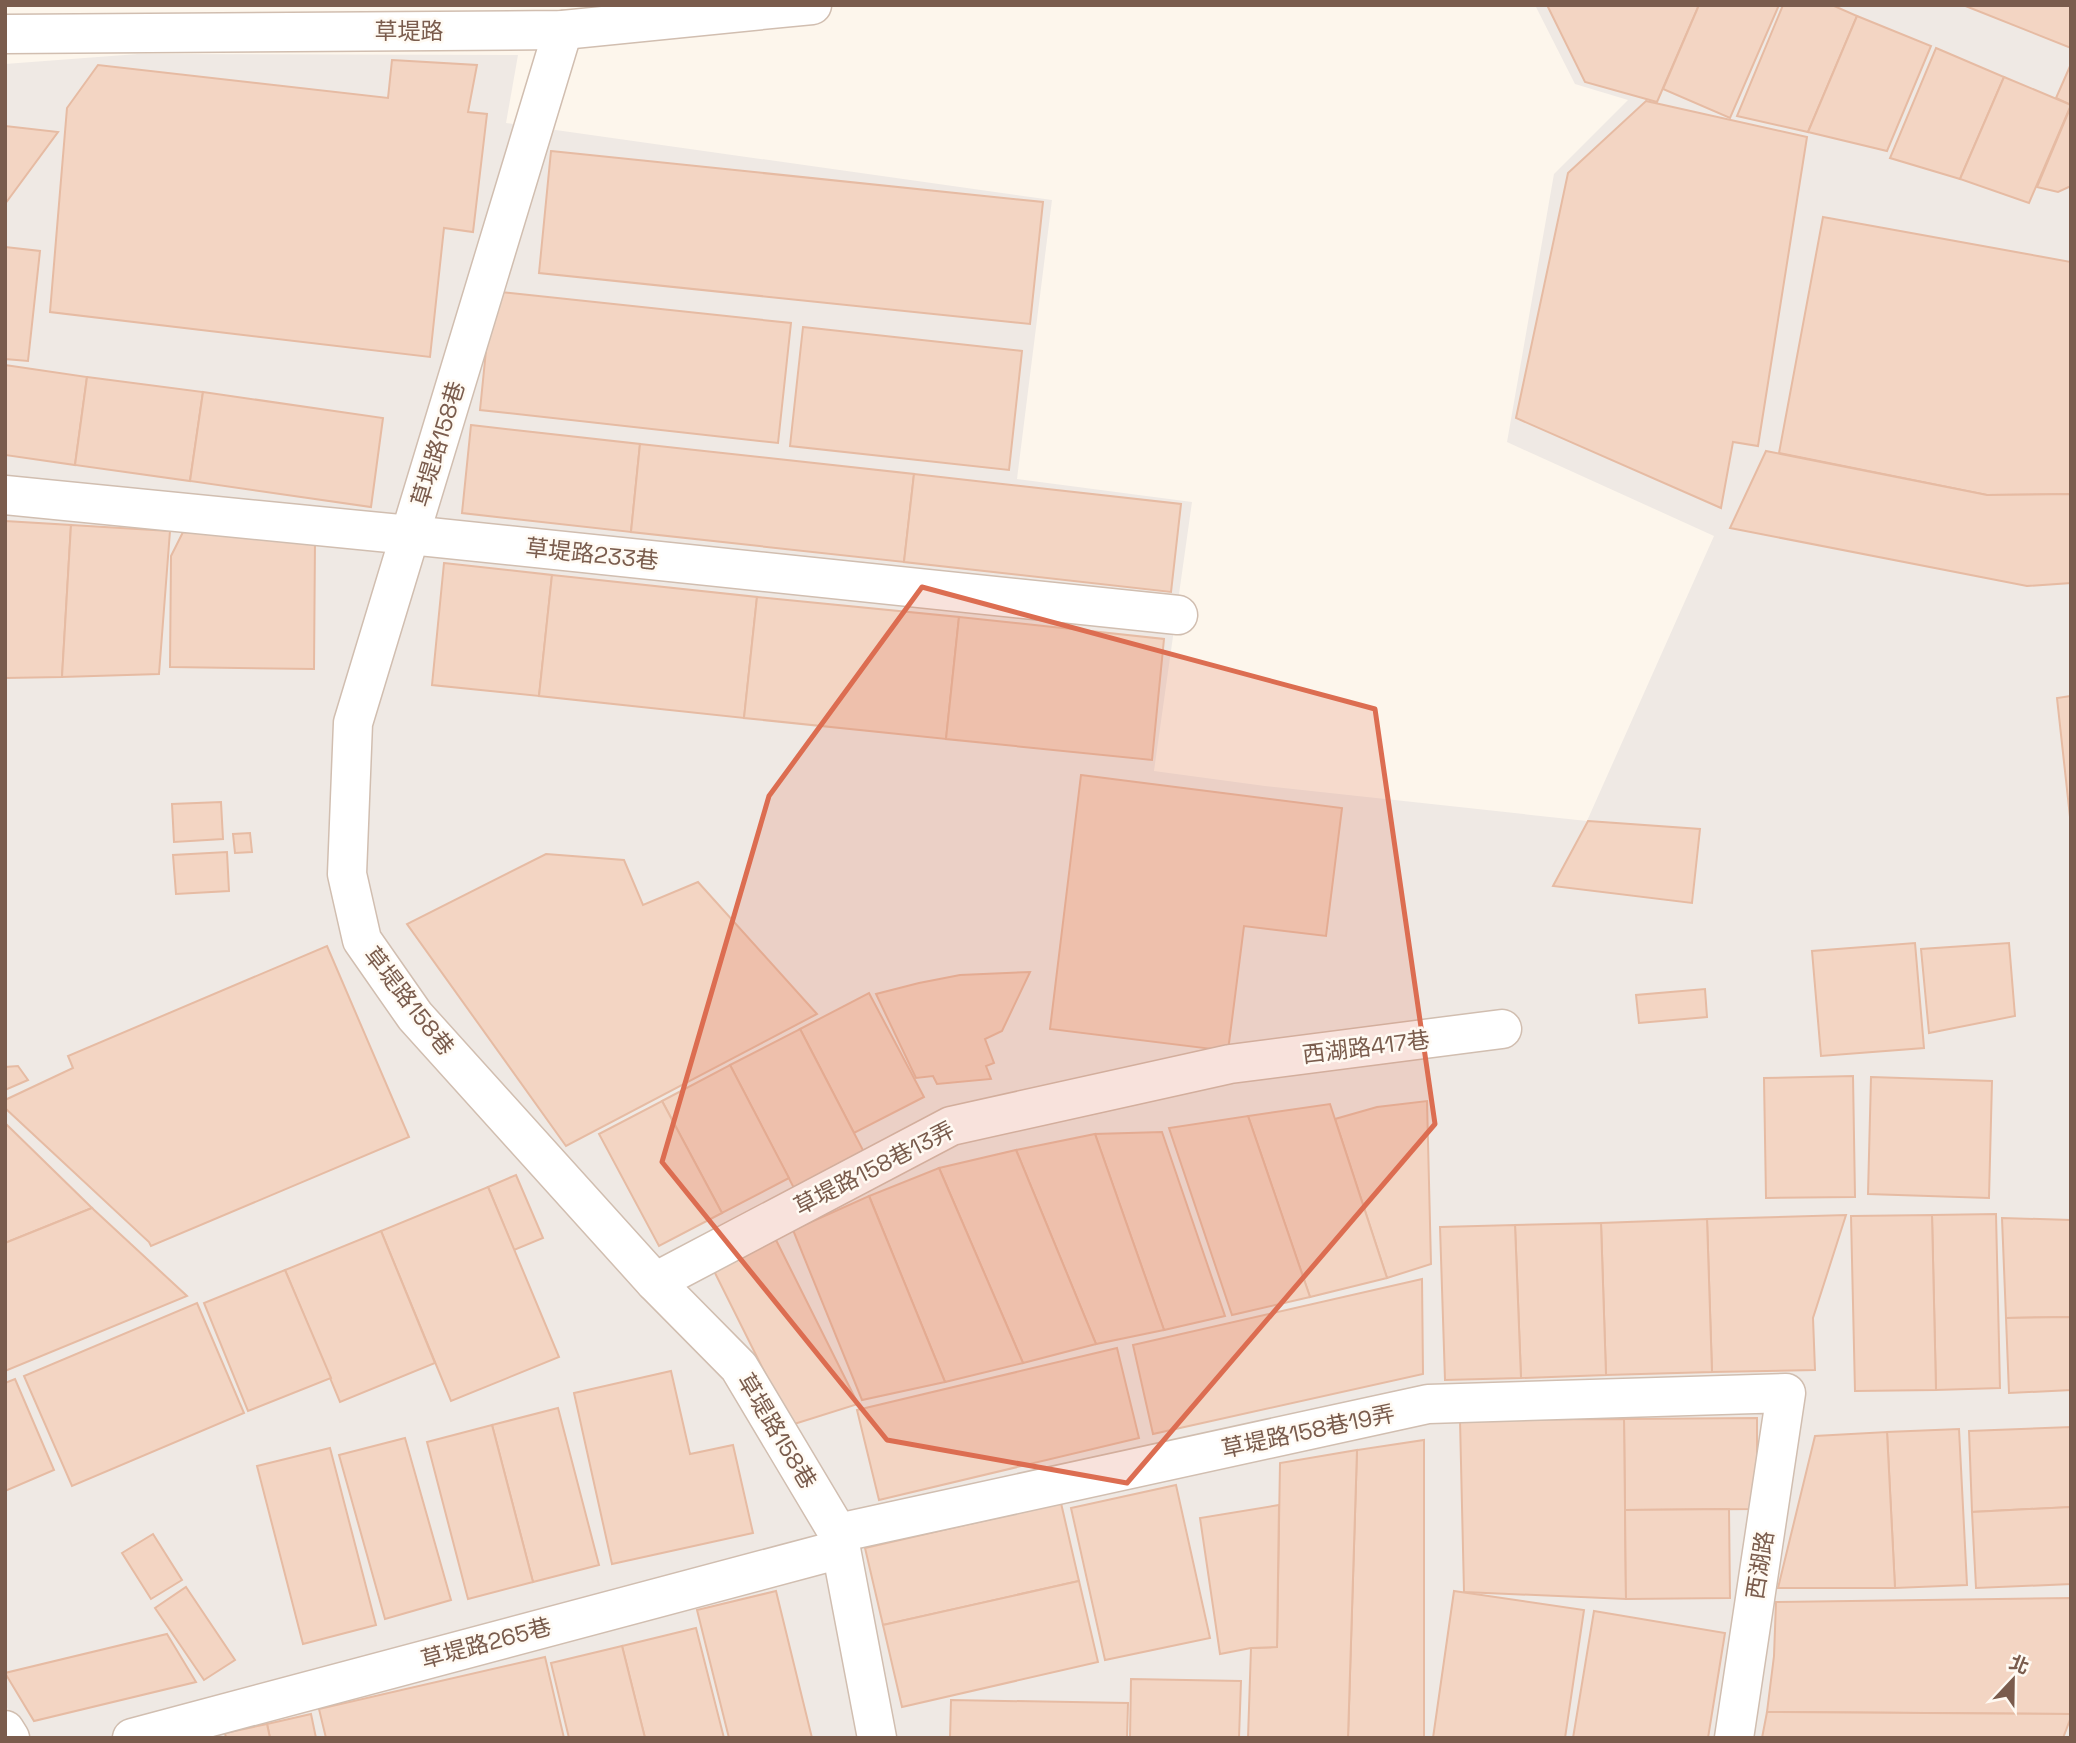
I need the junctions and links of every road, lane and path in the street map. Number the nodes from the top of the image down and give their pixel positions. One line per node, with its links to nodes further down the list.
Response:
1 (812, 5): 2 (street, 草堤路)
2 (563, 30): 3 (street, 草堤路); 5 (street, 草堤路158巷)
3 (5, 34)
4 (5, 495): 5 (street, 草堤路233巷)
5 (410, 535): 6 (street, 草堤路233巷); 9 (street, 草堤路158巷)
6 (1178, 615)
7 (1502, 1029): 8 (street, 西湖路417巷)
8 (1230, 1064): 9 (street, 草堤路158巷13弄)
9 (655, 1282): 11 (street, 草堤路158巷)
10 (1786, 1393): 11 (street, 草堤路158巷19弄); 16 (street, 西湖路)
11 (839, 1541): 14 (street, 草堤路265巷); 15 (street, 草堤路158巷)
12 (5, 1730): 13 (street)
13 (10, 1738)
14 (132, 1738)
15 (877, 1738)
16 (1734, 1738)

